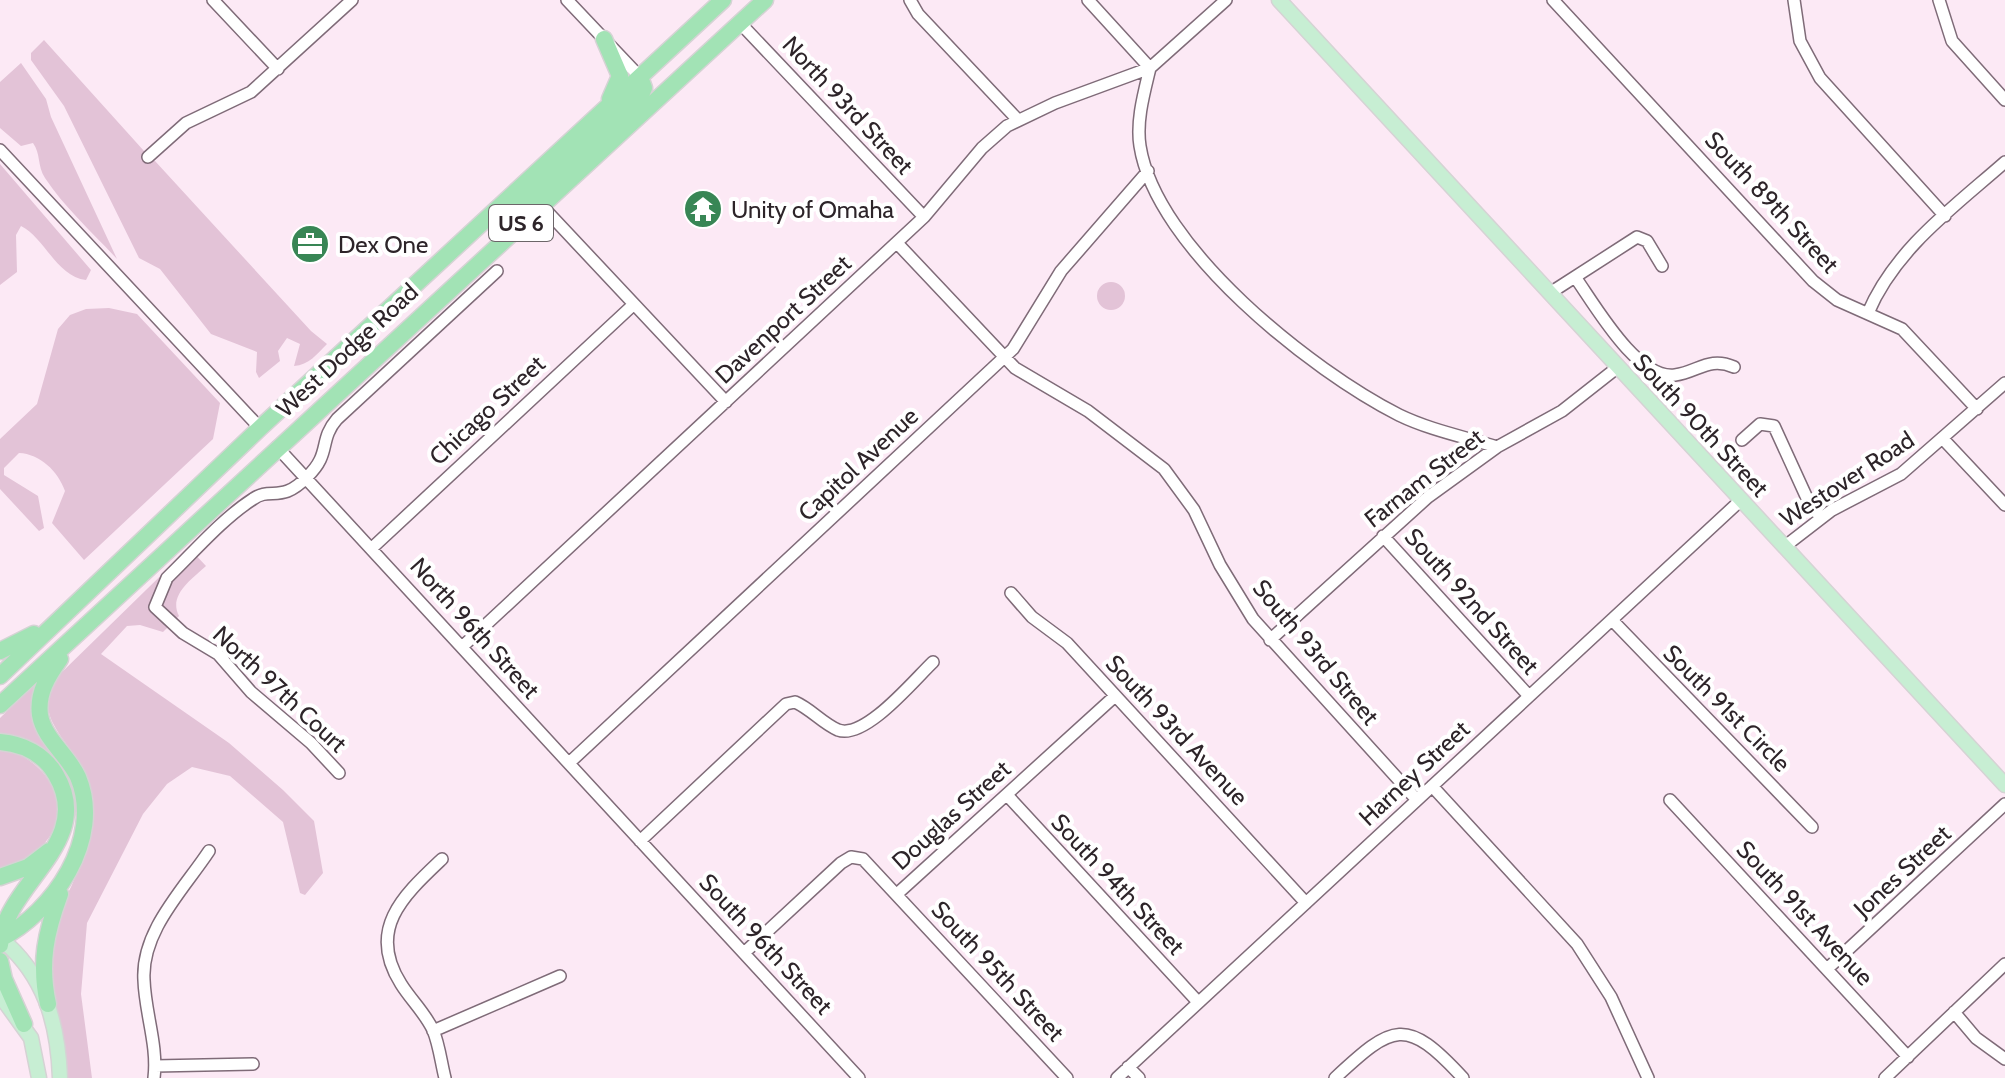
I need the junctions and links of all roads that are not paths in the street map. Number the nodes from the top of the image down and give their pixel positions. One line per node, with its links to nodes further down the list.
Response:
1 (213, 0): 16 (street)
2 (352, 0): 16 (street)
3 (567, 0): 14 (street)
4 (723, 0): 17 (highway, West Dodge Road / US 6)
5 (765, 0): 13 (highway, West Dodge Road / US 6)
6 (910, 0): 20 (street)
7 (1088, 0): 15 (street)
8 (1226, 0): 15 (street, Davenport Street)
9 (1279, 0): 33 (main road, South 90th Street)
10 (1553, 0): 35 (street, South 89th Street)
11 (1794, 0): 26 (street)
12 (1939, 0): 18 (street)
13 (740, 23): 25 (highway, West Dodge Road / US 6); 27 (street, North 93rd Street)
14 (604, 39): 17 (street); 19 (highway)
15 (1150, 68): 20 (street, Davenport Street); 24 (street)
16 (278, 69): 22 (street)
17 (640, 77): 19 (highway, West Dodge Road / US 6); 29 (highway)
18 (2005, 100)
19 (596, 117): 42 (highway, West Dodge Road / US 6)
20 (1018, 120): 27 (street, Davenport Street)
21 (0, 150): 42 (street)
22 (148, 157)
23 (2005, 162): 26 (street)
24 (1148, 171): 36 (street, Capitol Avenue); 46 (street)
25 (541, 205): 29 (highway, West Dodge Road / US 6); 34 (street)
26 (1945, 216): 35 (street)
27 (924, 217): 28 (street, Davenport Street)
28 (897, 243): 36 (street); 40 (street, Davenport Street)
29 (478, 262): 45 (highway, West Dodge Road / US 6)
30 (1662, 266): 32 (street)
31 (497, 271): 47 (street)
32 (1575, 277): 33 (street); 38 (street)
33 (1550, 293): 37 (main road, South 90th Street)
34 (633, 305): 40 (street); 53 (street, Chicago Street)
35 (1868, 313): 41 (street, South 89th Street)
36 (1005, 357): 58 (street, South 93rd Street); 67 (street, Capitol Avenue)
37 (1618, 367): 46 (street, Farnam Street); 48 (main road, South 90th Street)
38 (1734, 367)
39 (2005, 383): 41 (street, Westover Road)
40 (726, 402): 59 (street, Davenport Street)
41 (1977, 409): 44 (street, Westover Road)
42 (260, 428): 55 (highway, West Dodge Road / US 6)
43 (1742, 440): 50 (street)
44 (1944, 440): 49 (street); 50 (street, Westover Road)
45 (277, 447): 47 (street, North 96th Street); 57 (highway, West Dodge Road / US 6)
46 (1497, 447): 51 (street, Farnam Street)
47 (306, 478): 53 (street, North 96th Street); 68 (street, North 97th Court)
48 (1741, 500): 52 (main road, South 90th Street); 56 (street, Harney Street)
49 (2005, 505)
50 (1823, 515): 52 (street, Westover Road)
51 (1383, 536): 58 (street, Farnam Street); 64 (street, South 92nd Street)
52 (1784, 547): 69 (main road, South 90th Street)
53 (372, 548): 59 (street, North 96th Street)
54 (1011, 593): 63 (street, South 93rd Avenue)
55 (71, 607): 60 (highway); 62 (highway, West Dodge Road / US 6)
56 (1612, 620): 64 (street, Harney Street); 75 (street, South 91st Circle)
57 (86, 625): 65 (highway, West Dodge Road / US 6); 80 (highway)
58 (1270, 640): 72 (street, South 93rd Street)
59 (463, 646): 67 (street, North 96th Street)
60 (0, 651)
61 (933, 662): 77 (street)
62 (0, 676)
63 (1115, 696): 71 (street, Douglas Street); 83 (street, South 93rd Avenue)
64 (1529, 696): 70 (street, Harney Street)
65 (0, 705)
66 (0, 742): 76 (highway)
67 (569, 763): 77 (street, North 96th Street)
68 (339, 773)
69 (2005, 785)
70 (1432, 786): 72 (street, Harney Street); 111 (street)
71 (1007, 795): 82 (street, Douglas Street); 92 (street, South 94th Street)
72 (1417, 800): 83 (street, Harney Street)
73 (1670, 800): 89 (street, South 91st Avenue)
74 (2005, 804): 89 (street, Jones Street)
75 (1812, 827)
76 (60, 837): 81 (highway); 84 (highway)
77 (640, 841): 86 (street, South 96th Street)
78 (209, 851): 101 (street)
79 (442, 859): 96 (street)
80 (71, 866): 84 (highway); 93 (highway)
81 (0, 877)
82 (897, 894): 86 (street, Douglas Street); 106 (street, South 95th Street)
83 (1306, 903): 92 (street, Harney Street)
84 (0, 939): 85 (highway); 93 (main road)
85 (0, 945)
86 (744, 953): 105 (street, South 96th Street)
87 (0, 961): 95 (highway)
88 (2005, 964): 94 (street)
89 (1827, 969): 97 (street, South 91st Avenue)
90 (560, 976): 96 (street)
91 (0, 995): 95 (main road)
92 (1198, 1002): 100 (street, Harney Street)
93 (48, 1004): 103 (main road)
94 (1954, 1012): 97 (street); 98 (street)
95 (24, 1024): 102 (main road)
96 (433, 1031): 104 (street)
97 (1908, 1057): 112 (street)
98 (2005, 1059)
99 (253, 1064): 101 (street)
100 (1128, 1067): 107 (street, Harney Street); 108 (street)
101 (155, 1072)
102 (39, 1078)
103 (60, 1078)
104 (445, 1078)
105 (859, 1078)
106 (1067, 1078)
107 (1117, 1078)
108 (1139, 1078)
109 (1335, 1078): 110 (street)
110 (1463, 1078)
111 (1648, 1078)
112 (1885, 1078)

